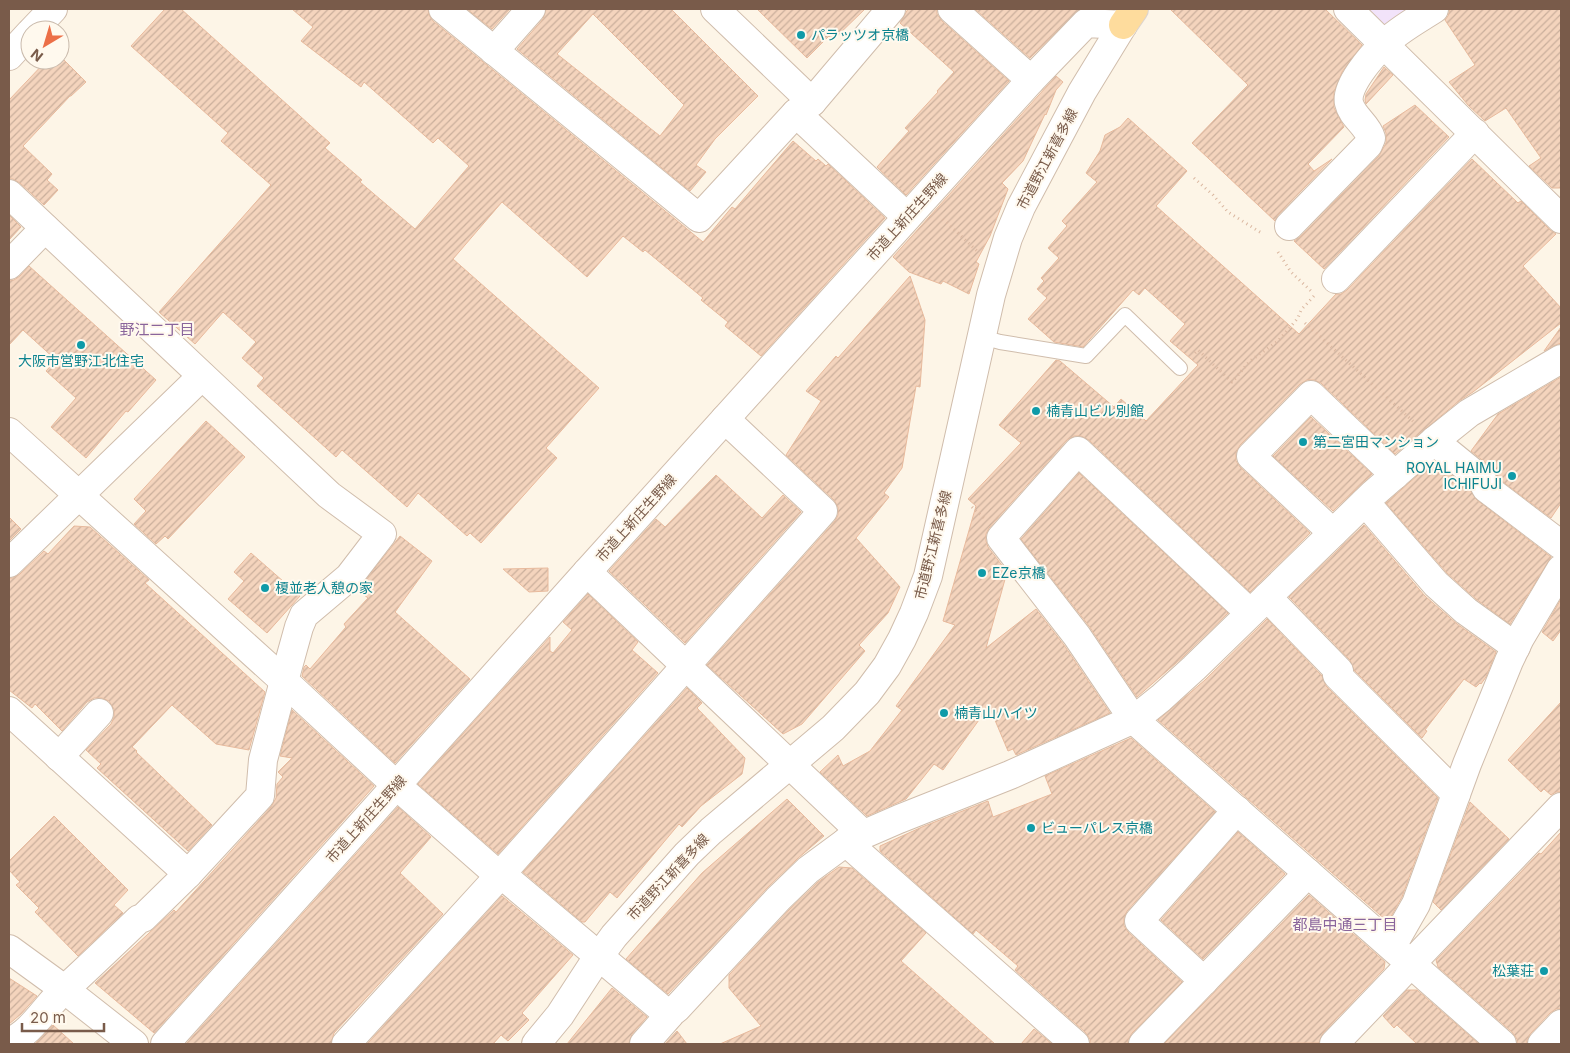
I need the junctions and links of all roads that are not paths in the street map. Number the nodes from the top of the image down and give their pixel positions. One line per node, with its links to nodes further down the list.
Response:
1 (53, 9): 10 (street)
2 (443, 9): 13 (street)
3 (531, 9): 13 (street)
4 (891, 9): 16 (street)
5 (952, 9): 15 (street)
6 (1348, 9): 12 (street)
7 (1434, 9): 12 (street)
8 (718, 10): 16 (street)
9 (1129, 17): 15 (street, 市道上新庄生野線); 25 (street, 市道野江新喜多線)
10 (43, 20)
11 (20, 44): 14 (street)
12 (1384, 44): 17 (street); 22 (street)
13 (494, 51): 16 (street)
14 (9, 56)
15 (1031, 80): 19 (street, 市道上新庄生野線)
16 (804, 108): 19 (street)
17 (1474, 133): 20 (street); 24 (street)
18 (9, 194): 21 (street)
19 (915, 209): 29 (street, 市道上新庄生野線)
20 (1561, 219)
21 (45, 228): 23 (street); 28 (street)
22 (1277, 238)
23 (9, 265)
24 (1336, 279)
25 (982, 337): 27 (lane); 48 (street, 市道野江新喜多線)
26 (1561, 359): 31 (street)
27 (1180, 368)
28 (202, 376): 33 (street); 43 (street)
29 (725, 419): 39 (street, 市道上新庄生野線); 42 (street)
30 (9, 432): 33 (street)
31 (1434, 441): 32 (street); 36 (street)
32 (1394, 475): 34 (street); 35 (street)
33 (78, 495): 37 (street); 43 (street)
34 (1365, 502): 35 (street); 41 (street)
35 (1333, 533): 40 (street)
36 (1561, 545)
37 (9, 563)
38 (1561, 569): 41 (street)
39 (587, 572): 42 (street); 49 (street, 市道上新庄生野線)
40 (1259, 605): 46 (street); 46 (street); 50 (street)
41 (1516, 647): 50 (street)
42 (686, 666): 48 (street); 56 (street)
43 (284, 681): 49 (street); 55 (street)
44 (9, 711): 47 (street)
45 (99, 713): 47 (street)
46 (1133, 719): 52 (street); 53 (street)
47 (59, 757): 55 (street)
48 (791, 765): 53 (street); 59 (street, 市道野江新喜多線)
49 (396, 786): 56 (street); 66 (street, 市道上新庄生野線)
50 (1456, 794): 58 (street)
51 (1561, 807): 58 (street)
52 (1237, 810): 54 (street); 60 (street)
53 (855, 838): 62 (street); 70 (street)
54 (1308, 873): 58 (street); 60 (street)
55 (188, 874): 61 (street)
56 (501, 874): 59 (street); 67 (street)
57 (9, 950): 61 (street)
58 (1402, 955): 72 (street); 73 (street)
59 (599, 956): 62 (street); 68 (street, 市道野江新喜多線)
60 (1204, 981): 71 (street)
61 (64, 989): 64 (street); 65 (street)
62 (669, 1015): 69 (street)
63 (1561, 1024): 74 (street)
64 (9, 1042)
65 (134, 1044)
66 (166, 1044)
67 (346, 1044)
68 (536, 1044)
69 (644, 1044)
70 (1075, 1044)
71 (1143, 1044)
72 (1334, 1044)
73 (1502, 1044)
74 (1542, 1044)

